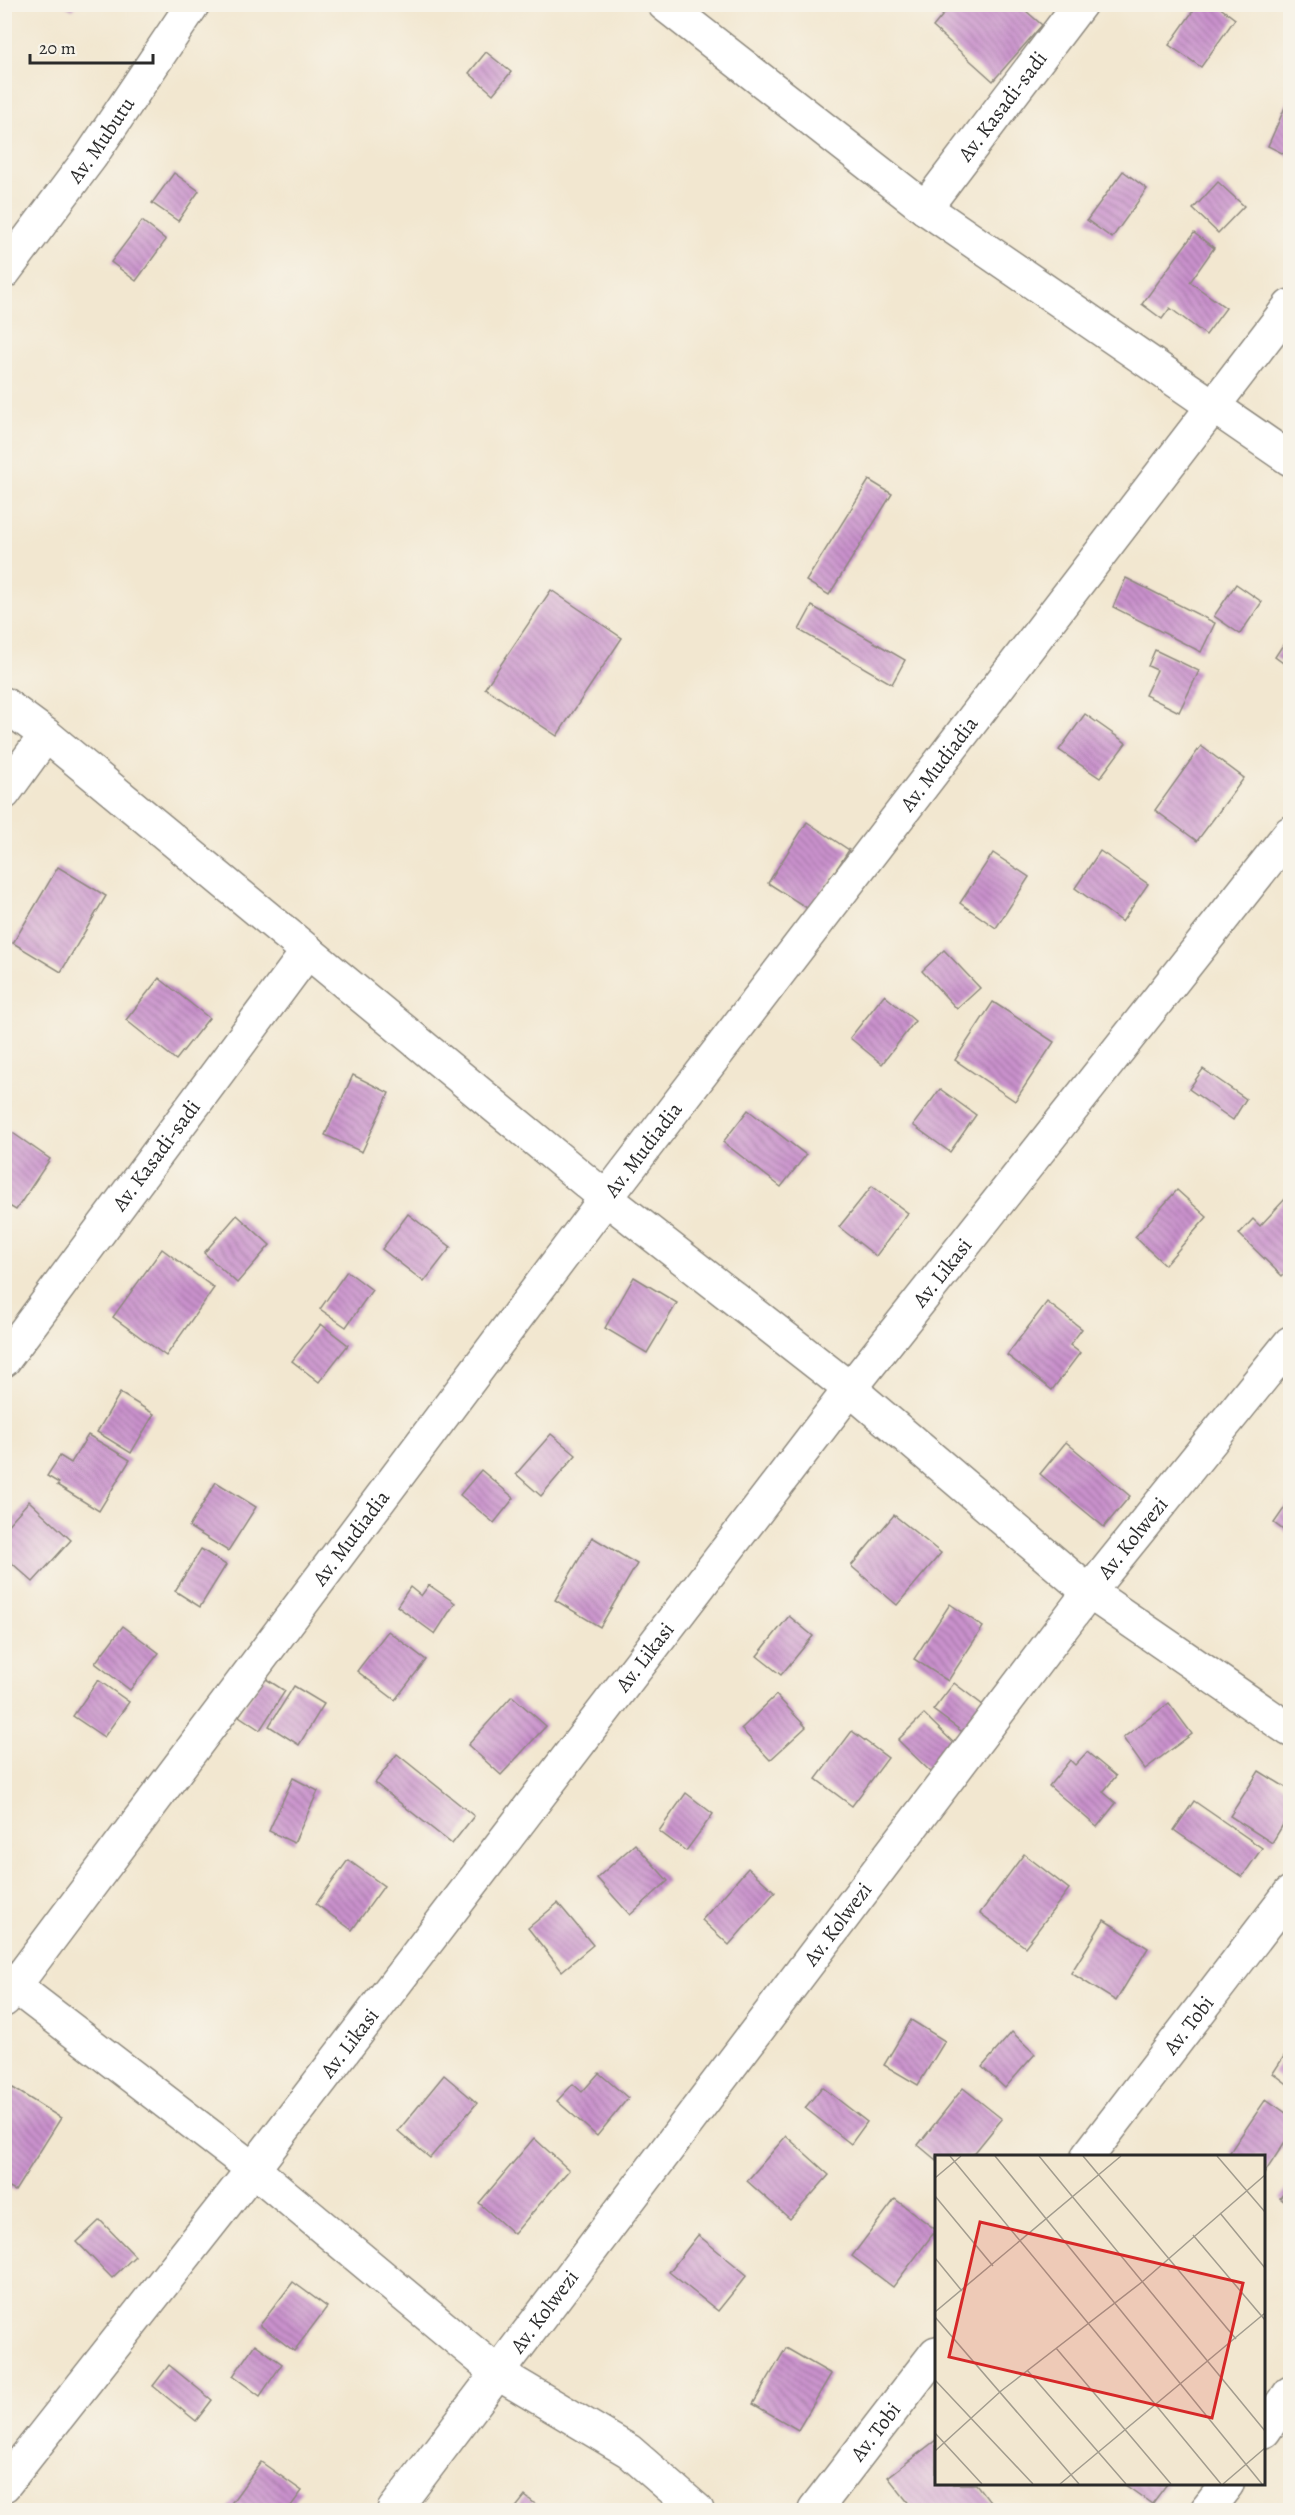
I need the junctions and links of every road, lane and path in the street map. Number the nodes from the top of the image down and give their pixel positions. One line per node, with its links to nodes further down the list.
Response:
1 (194, 4): 5 (street, Av. Mubutu)
2 (664, 4): 4 (street)
3 (1080, 4): 4 (street, Av. Kasadi-sadi)
4 (926, 208): 7 (street)
5 (4, 272)
6 (1290, 306): 7 (street, Av. Mudiadia)
7 (1216, 406): 8 (street); 14 (street, Av. Mudiadia)
8 (1290, 459)
9 (4, 704): 10 (street)
10 (46, 735): 11 (street); 13 (street)
11 (4, 793)
12 (1290, 833): 17 (street, Av. Likasi)
13 (308, 951): 14 (street); 16 (street, Av. Kasadi-sadi)
14 (606, 1198): 17 (street); 21 (street, Av. Mudiadia)
15 (1290, 1343): 18 (street, Av. Kolwezi)
16 (4, 1360)
17 (850, 1389): 18 (street); 23 (street, Av. Likasi)
18 (1089, 1592): 19 (street); 25 (street, Av. Kolwezi)
19 (1290, 1730)
20 (1290, 1893): 22 (street, Av. Tobi)
21 (8, 1988): 23 (street)
22 (1090, 2155)
23 (254, 2169): 25 (street); 28 (street, Av. Likasi)
24 (935, 2354): 32 (street, Av. Tobi)
25 (499, 2374): 30 (street, Av. Kolwezi); 31 (street)
26 (1290, 2393): 27 (street)
27 (1265, 2428)
28 (4, 2485)
29 (1226, 2485): 33 (street)
30 (394, 2511)
31 (697, 2511)
32 (815, 2511)
33 (1208, 2511)

